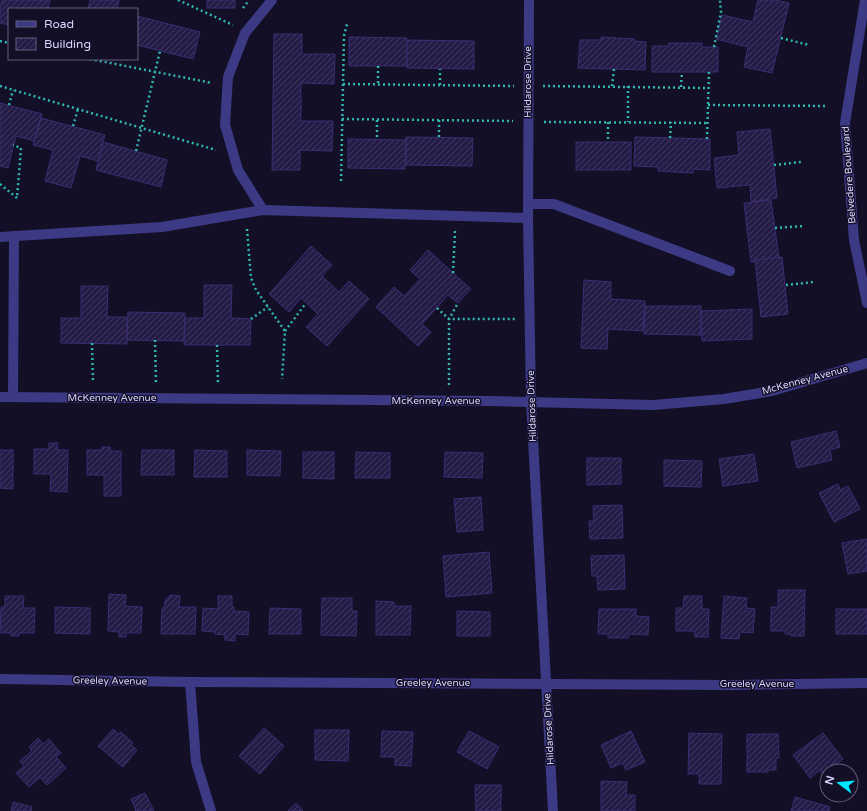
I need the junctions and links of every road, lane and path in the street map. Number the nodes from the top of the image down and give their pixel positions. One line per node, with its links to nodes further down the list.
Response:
1 (178, 0): 6 (path)
2 (272, 0): 8 (street)
3 (529, 0): 24 (street, Hildarose Drive)
4 (720, 0): 11 (path)
5 (865, 0): 71 (street, Belvedere Boulevard)
6 (186, 2): 8 (path)
7 (347, 24): 20 (path)
8 (245, 33): 27 (street)
9 (781, 38): 10 (path)
10 (808, 45)
11 (714, 47)
12 (160, 51): 17 (path)
13 (95, 60): 17 (path)
14 (378, 66): 21 (path)
15 (440, 69): 22 (path)
16 (614, 69): 25 (path)
17 (155, 72): 27 (path); 44 (path)
18 (682, 72): 28 (path)
19 (709, 72): 29 (path)
20 (343, 84): 21 (path); 35 (path)
21 (378, 84): 22 (path)
22 (440, 85): 24 (path)
23 (0, 86): 30 (path)
24 (528, 86): 25 (path); 38 (street, Hildarose Drive)
25 (612, 86): 26 (path)
26 (628, 86): 28 (path); 40 (path)
27 (227, 87): 51 (street)
28 (681, 87): 29 (path)
29 (708, 88): 32 (path)
30 (13, 90): 31 (path); 34 (path)
31 (9, 105)
32 (708, 105): 33 (path); 42 (path)
33 (828, 106)
34 (78, 109): 43 (path); 44 (path)
35 (342, 119): 36 (path); 55 (path)
36 (377, 120): 37 (path); 47 (path)
37 (439, 120): 38 (path); 45 (path)
38 (528, 121): 39 (path); 57 (street, Hildarose Drive)
39 (608, 122): 40 (path); 49 (path)
40 (628, 122): 41 (path)
41 (670, 122): 42 (path); 46 (path)
42 (708, 123): 48 (path)
43 (73, 126)
44 (141, 128): 51 (path); 52 (path)
45 (439, 138)
46 (670, 138)
47 (377, 139)
48 (707, 139)
49 (608, 142)
50 (13, 146): 56 (path)
51 (231, 146): 58 (street)
52 (136, 151)
53 (801, 162): 54 (path)
54 (774, 165)
55 (340, 181)
56 (0, 184)
57 (528, 204): 60 (street, Hildarose Drive); 65 (street)
58 (263, 210): 59 (street); 63 (street)
59 (455, 215): 60 (street); 66 (path)
60 (528, 218): 74 (street, Hildarose Drive)
61 (805, 226): 62 (path)
62 (775, 228)
63 (14, 236): 64 (street); 83 (street)
64 (0, 237)
65 (730, 272)
66 (453, 273)
67 (814, 282): 68 (path)
68 (786, 284)
69 (306, 303): 77 (path)
70 (458, 303): 76 (path)
71 (867, 303)
72 (268, 306): 75 (path)
73 (437, 308): 76 (path)
74 (530, 318): 76 (path); 88 (street, Hildarose Drive)
75 (251, 319)
76 (449, 319): 87 (path)
77 (285, 331)
78 (155, 340): 85 (path)
79 (92, 343): 84 (path)
80 (217, 345): 86 (path)
81 (867, 363): 88 (street, McKenney Avenue)
82 (0, 397): 83 (street, McKenney Avenue)
83 (13, 397): 84 (street, McKenney Avenue)
84 (93, 398): 85 (street, McKenney Avenue)
85 (155, 398): 86 (street, McKenney Avenue)
86 (217, 399): 87 (street, McKenney Avenue)
87 (448, 401): 88 (street, McKenney Avenue)
88 (530, 402): 91 (street, Hildarose Drive)
89 (0, 679): 90 (street, Greeley Avenue)
90 (190, 682): 91 (street, Greeley Avenue); 93 (street)
91 (547, 683): 92 (street, Greeley Avenue); 94 (street, Hildarose Drive)
92 (867, 683)
93 (211, 811)
94 (553, 811)

